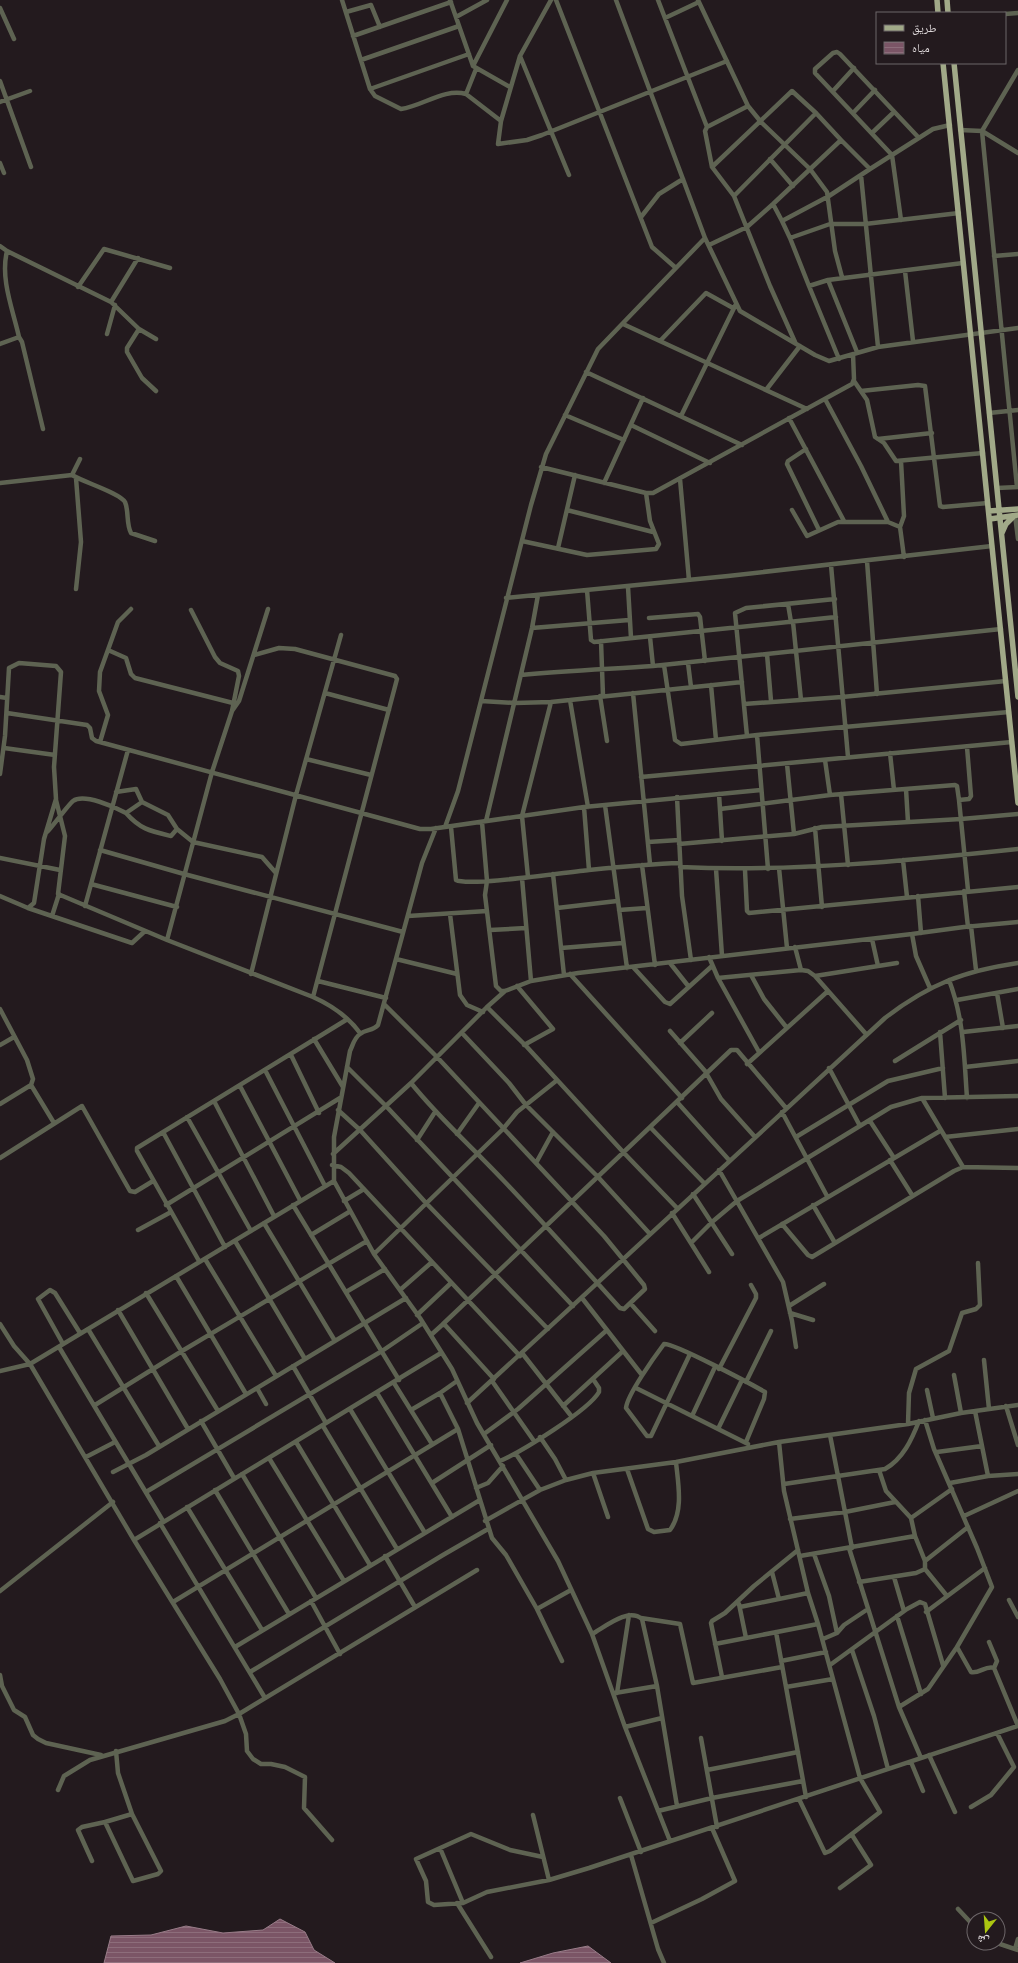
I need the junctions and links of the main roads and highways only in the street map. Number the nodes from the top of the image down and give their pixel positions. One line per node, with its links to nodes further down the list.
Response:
1 (937, 0): 3 (main road)
2 (947, 0): 4 (main road)
3 (938, 12)
4 (948, 12)
5 (944, 64): 10 (main road)
6 (954, 64): 7 (main road)
7 (998, 500): 8 (main road); 9 (main road)
8 (1015, 509): 9 (main road)
9 (1000, 510): 10 (main road); 12 (main road)
10 (989, 511): 13 (main road)
11 (1016, 515): 12 (main road); 14 (main road)
12 (1000, 518): 13 (main road); 14 (main road)
13 (990, 519): 17 (main road)
14 (1002, 533): 15 (main road)
15 (1017, 680): 16 (main road)
16 (1018, 697)
17 (1016, 762): 18 (main road)
18 (1018, 803)

